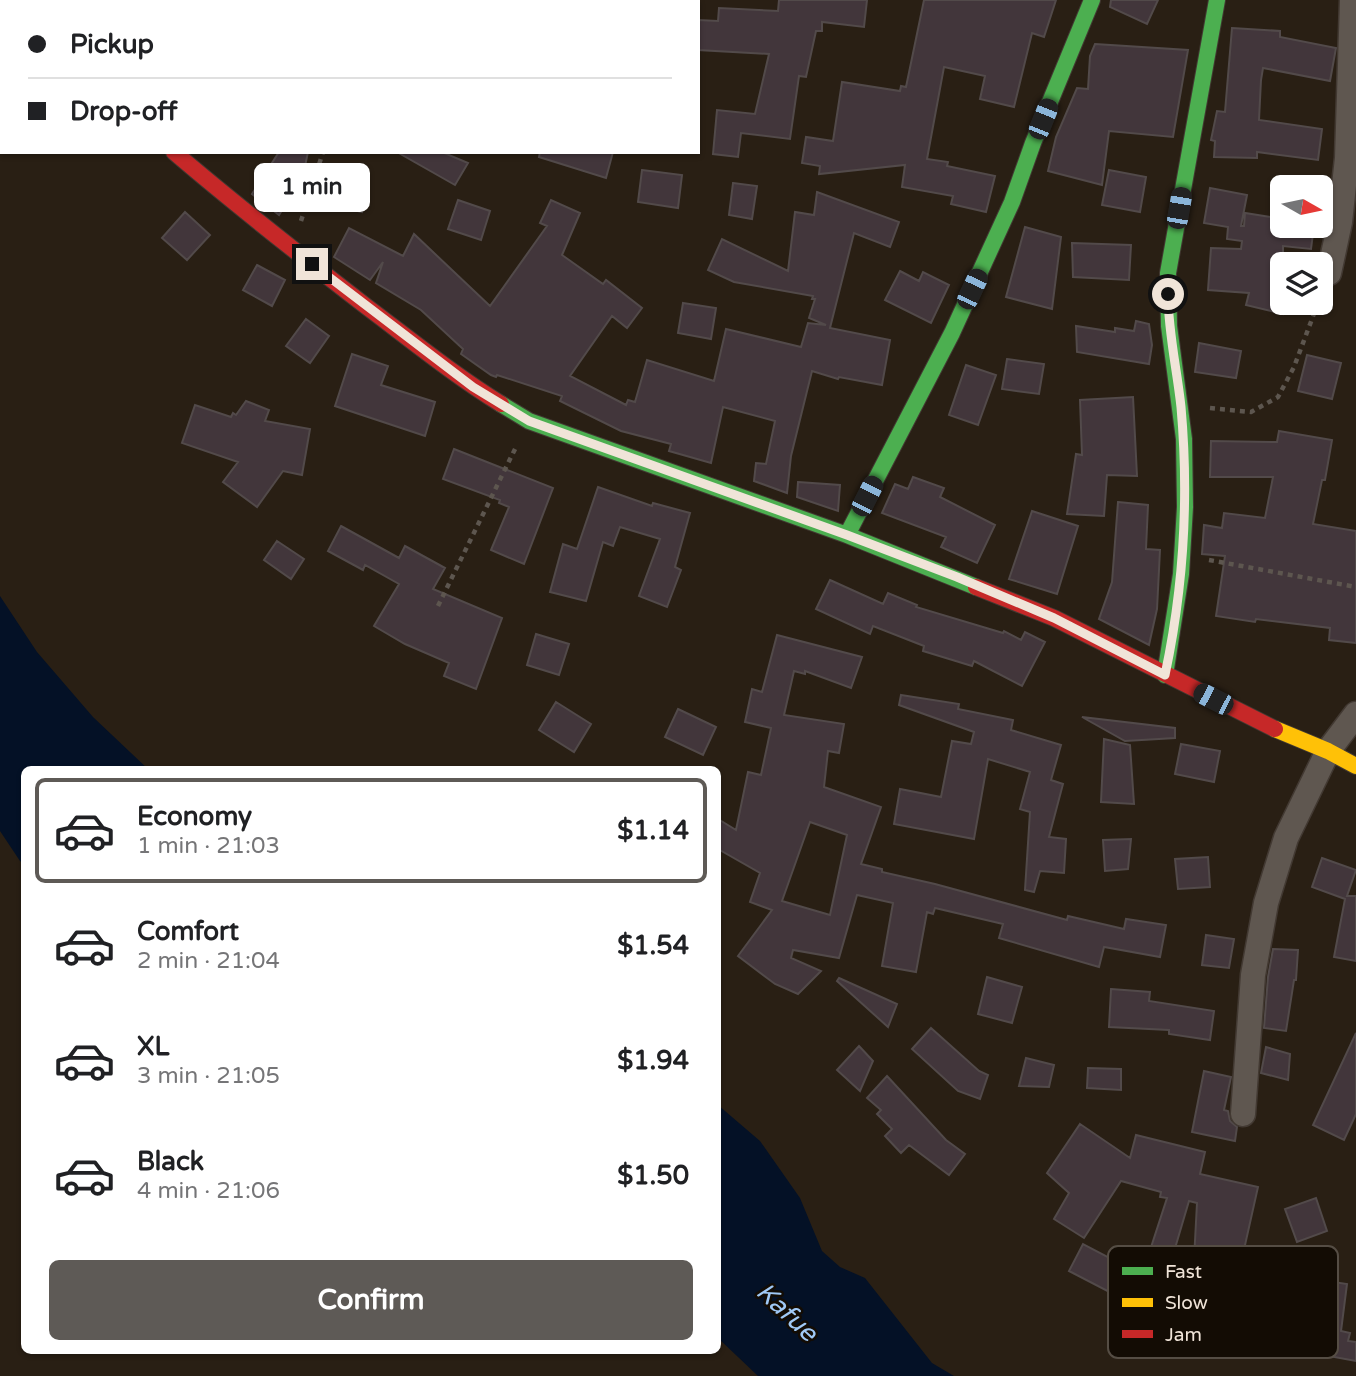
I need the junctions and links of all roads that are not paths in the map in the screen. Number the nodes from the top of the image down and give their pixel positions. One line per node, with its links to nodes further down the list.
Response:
1 (1092, 0): 6 (street)
2 (1217, 0): 7 (street)
3 (1352, 1): 5 (street)
4 (176, 154): 6 (street)
5 (1333, 254)
6 (847, 535): 7 (street)
7 (1165, 675): 9 (street)
8 (1356, 714): 9 (street)
9 (1328, 751): 10 (street); 11 (street)
10 (1356, 766)
11 (1243, 1114)

